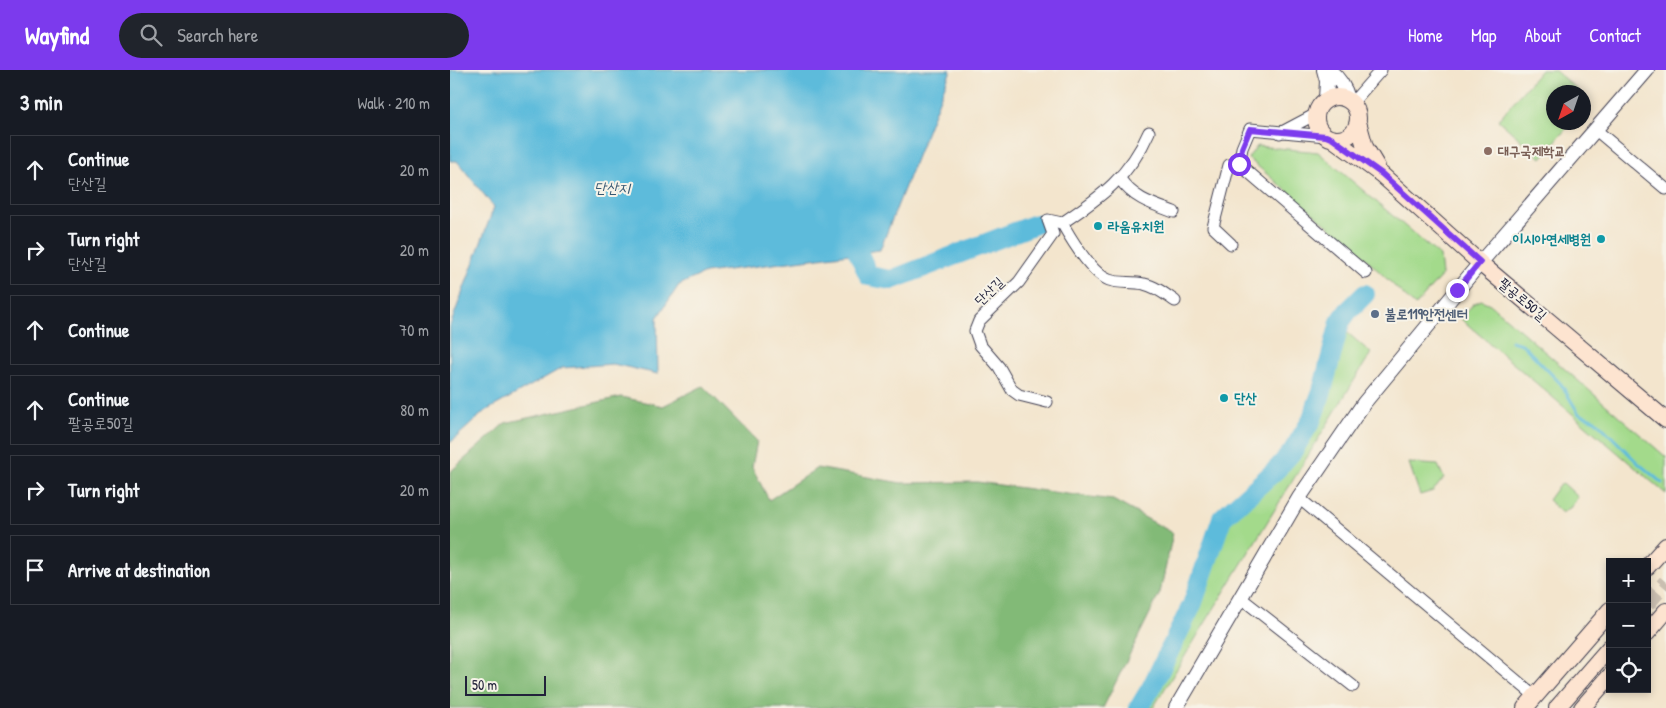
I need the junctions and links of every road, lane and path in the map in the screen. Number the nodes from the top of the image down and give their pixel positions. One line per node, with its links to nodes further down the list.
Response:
1 (1324, 70): 5 (street)
2 (1329, 70): 6 (street)
3 (1381, 70): 6 (street)
4 (1647, 70): 9 (street)
5 (1326, 100): 6 (main road); 7 (main road)
6 (1350, 101): 8 (main road)
7 (1316, 114): 11 (street); 12 (main road)
8 (1358, 122): 12 (main road); 14 (main road)
9 (1596, 130): 16 (street); 20 (street)
10 (1149, 132): 15 (street, 단산길)
11 (1279, 133): 12 (street); 21 (street)
12 (1329, 138): 14 (main road)
13 (1229, 165): 19 (street)
14 (1382, 174): 20 (main road, 팔공로50길)
15 (1120, 179): 17 (street); 18 (street, 단산길)
16 (1666, 189)
17 (1174, 212)
18 (1062, 223): 22 (street); 23 (street, 단산길)
19 (1231, 244)
20 (1480, 262): 24 (main road, 팔공로50길); 25 (street)
21 (1366, 273)
22 (1174, 301)
23 (1047, 402)
24 (1666, 420)
25 (1299, 498): 28 (street); 35 (street)
26 (1666, 546): 27 (main road)
27 (1651, 563)
28 (1241, 598): 34 (street); 36 (street)
29 (1666, 611): 31 (main road)
30 (1606, 615): 35 (main road)
31 (1651, 628)
32 (1609, 648): 37 (main road)
33 (1606, 681): 38 (main road)
34 (1353, 686)
35 (1530, 702)
36 (1176, 708)
37 (1557, 708)
38 (1582, 708)

